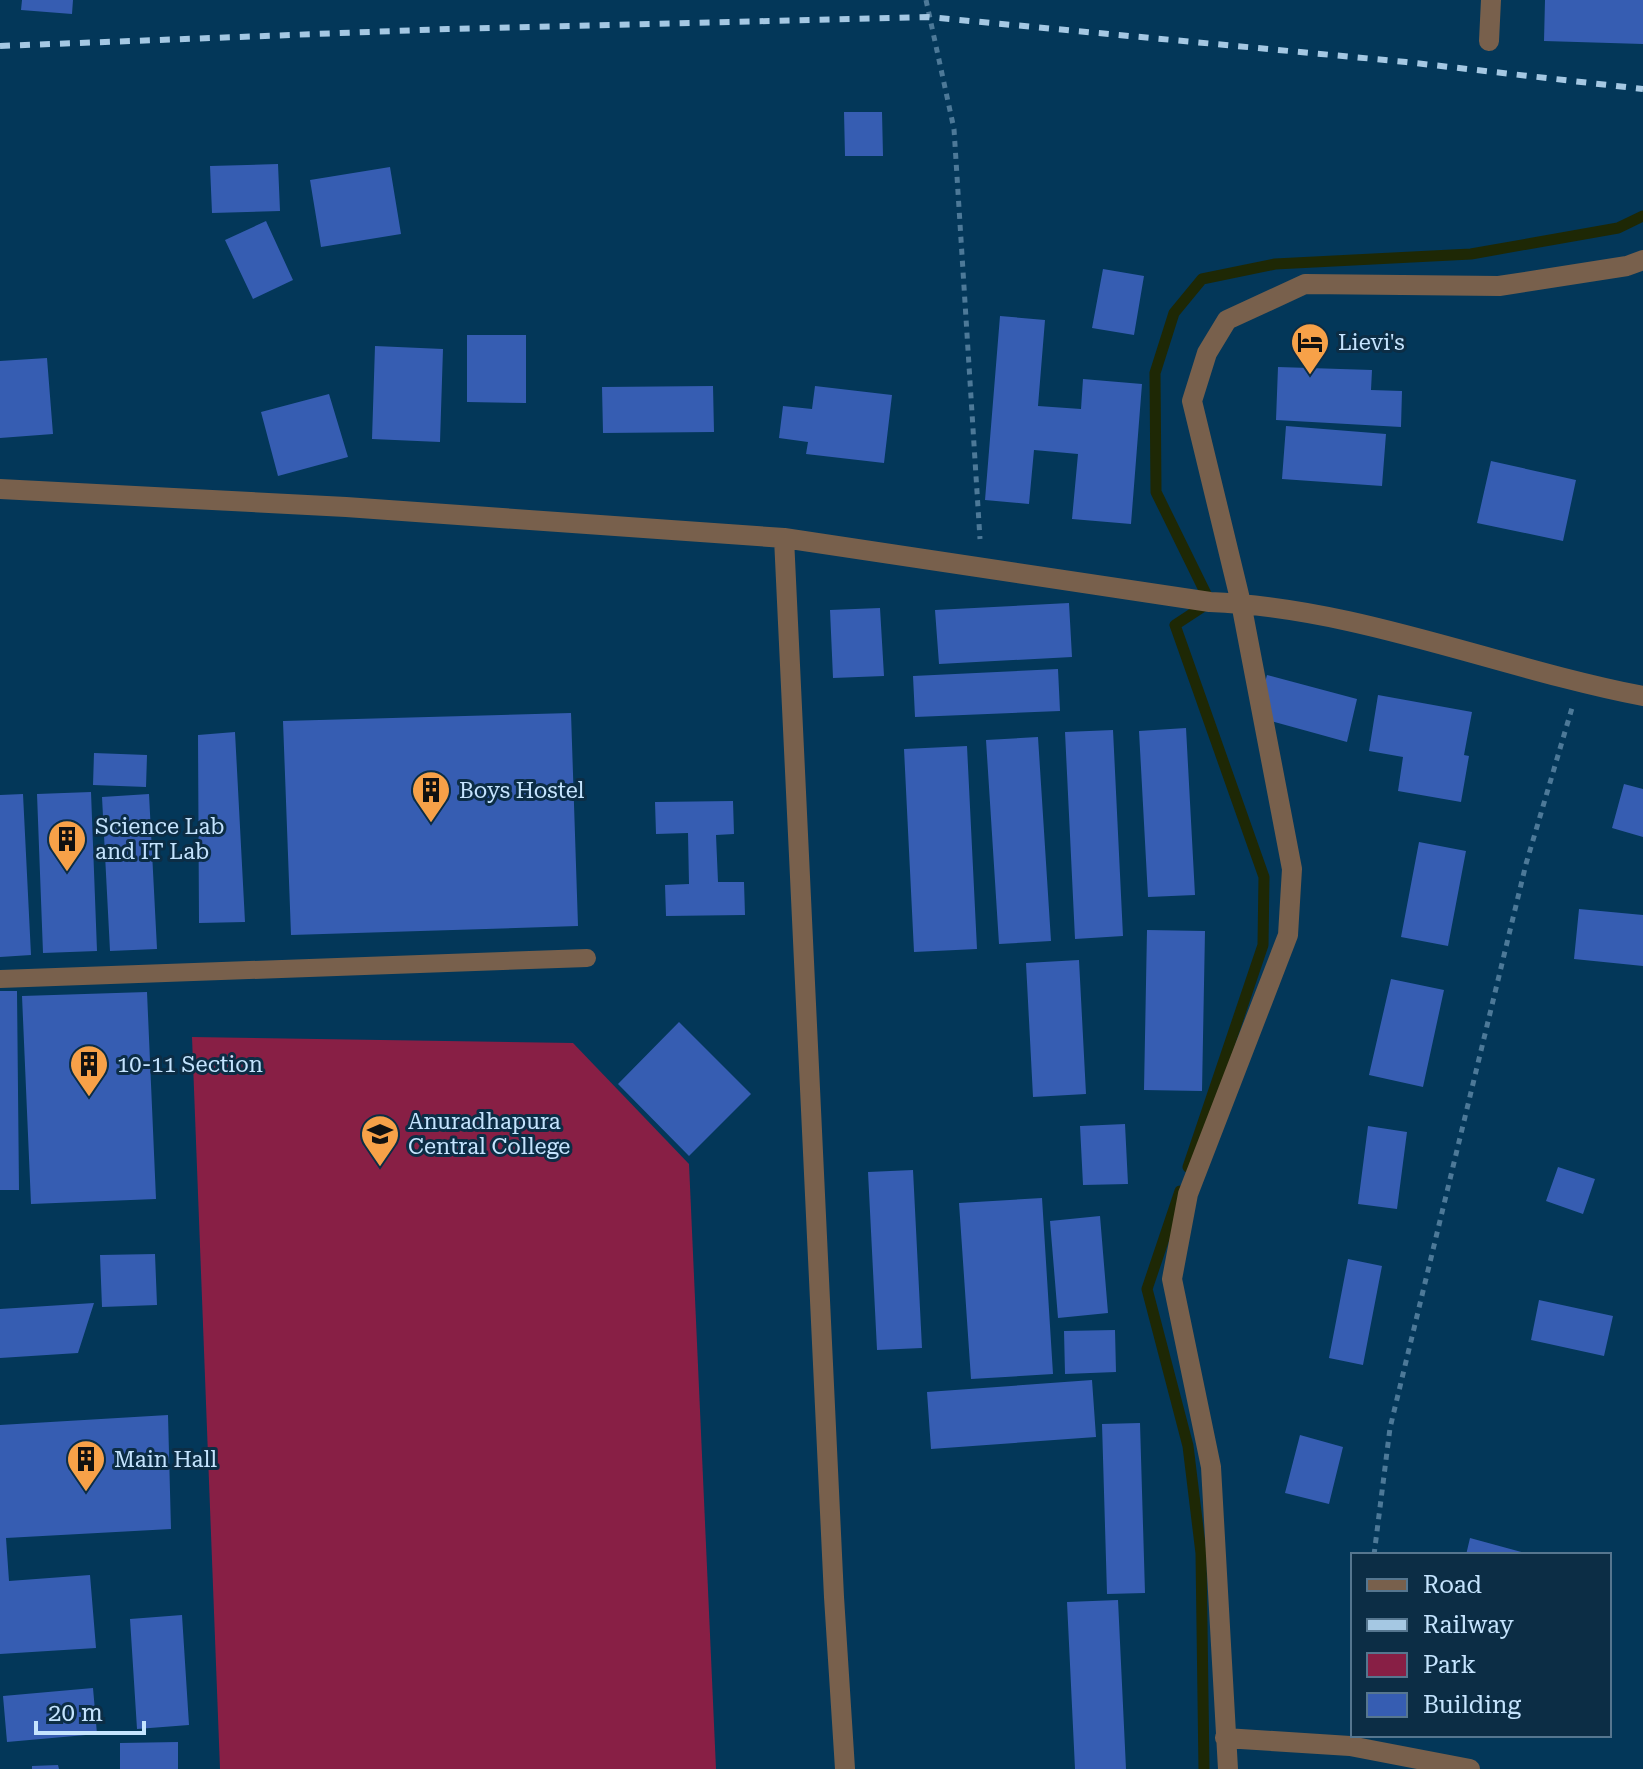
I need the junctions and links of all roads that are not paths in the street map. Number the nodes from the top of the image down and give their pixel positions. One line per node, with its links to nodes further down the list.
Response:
1 (1491, 0): 2 (street)
2 (1489, 41)
3 (1643, 260): 6 (street)
4 (0, 489): 5 (street)
5 (784, 538): 6 (street); 11 (street)
6 (1241, 603): 7 (street); 10 (street)
7 (1643, 696)
8 (587, 958): 9 (lane)
9 (0, 979)
10 (1225, 1738): 12 (street); 13 (street)
11 (845, 1769)
12 (1228, 1769)
13 (1470, 1769)

